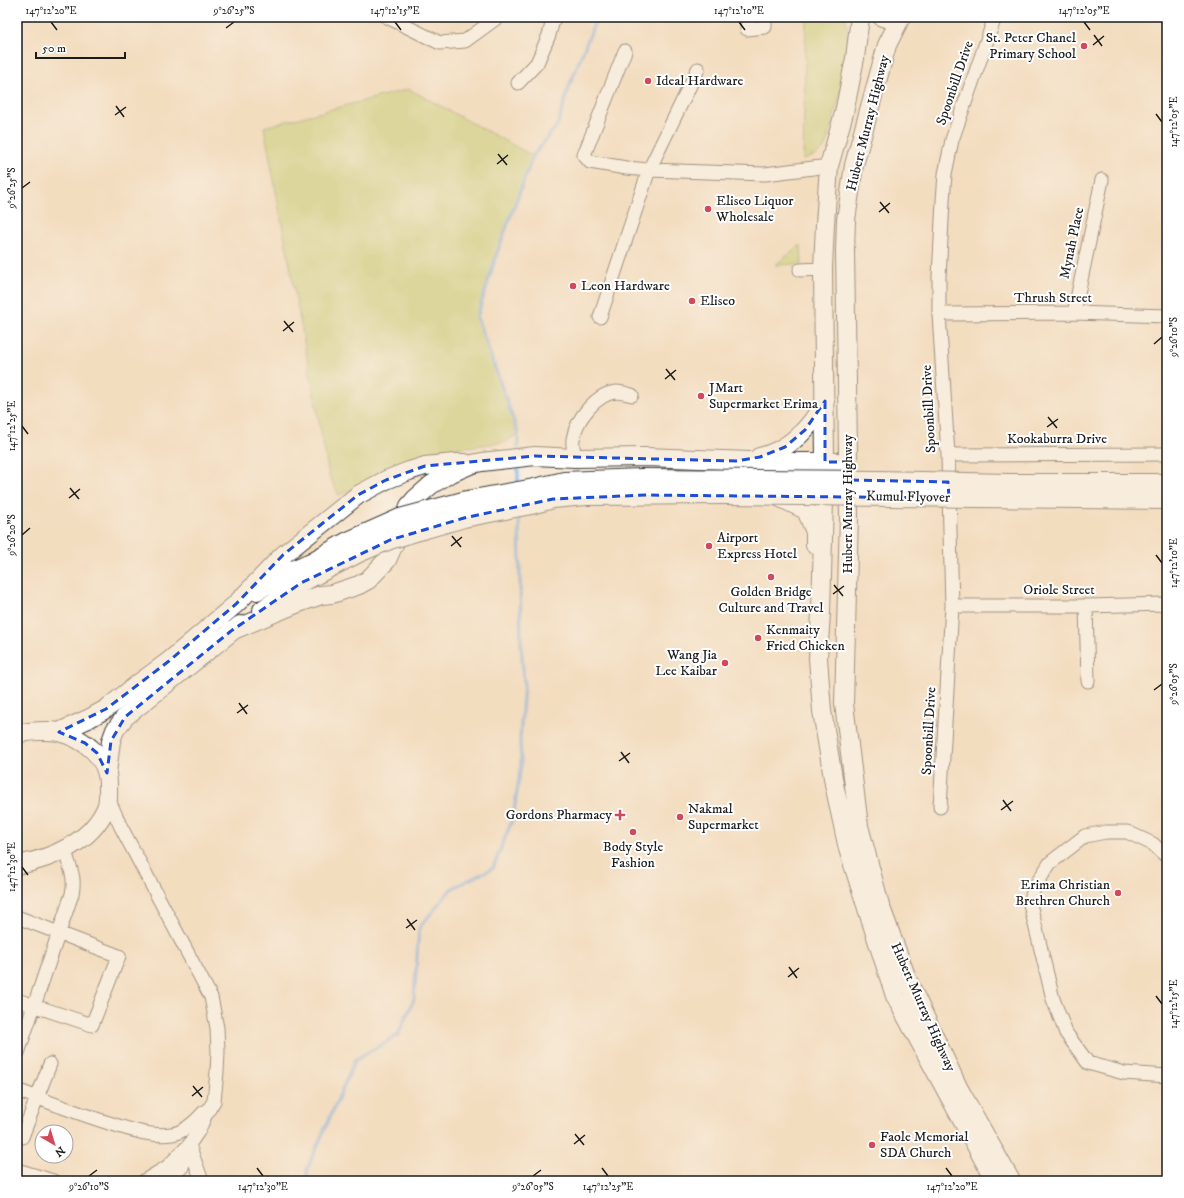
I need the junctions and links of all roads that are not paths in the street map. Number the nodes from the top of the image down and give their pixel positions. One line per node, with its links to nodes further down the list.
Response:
1 (387, 17): 2 (street)
2 (498, 17)
3 (554, 17): 13 (street)
4 (748, 17): 5 (street)
5 (765, 17)
6 (860, 17): 14 (highway, Hubert Murray Highway)
7 (882, 17): 8 (highway)
8 (896, 17)
9 (901, 17): 30 (highway, Hubert Murray Highway)
10 (994, 17): 19 (street, Spoonbill Drive)
11 (625, 51): 15 (street)
12 (698, 69): 15 (street)
13 (518, 83)
14 (829, 166): 15 (street); 17 (highway, Hubert Murray Highway)
15 (650, 170): 22 (street)
16 (1102, 180): 20 (street, Mynah Place)
17 (823, 269): 18 (street); 24 (highway, Hubert Murray Highway)
18 (800, 270)
19 (939, 314): 20 (street, Thrush Street); 26 (street, Spoonbill Drive)
20 (1074, 314): 21 (street, Thrush Street)
21 (1167, 316)
22 (600, 317)
23 (632, 395): 27 (street)
24 (825, 401): 28 (highway); 29 (highway, Hubert Murray Highway)
25 (1167, 454): 26 (street, Kookaburra Drive)
26 (948, 455): 37 (street, Spoonbill Drive)
27 (575, 458): 28 (highway); 31 (highway); 39 (highway)
28 (736, 461): 29 (highway)
29 (825, 462): 30 (highway); 39 (highway, Hubert Murray Highway)
30 (848, 462): 68 (highway, Hubert Murray Highway)
31 (477, 463): 35 (highway); 40 (highway)
32 (1167, 483): 34 (highway, Kumul Flyover, bridge)
33 (1167, 500): 34 (highway, Kumul Flyover, bridge)
34 (314, 568): 35 (highway); 40 (highway)
35 (236, 604): 42 (highway)
36 (1167, 604): 38 (street, Oriole Street)
37 (952, 606): 38 (street, Oriole Street); 46 (street, Spoonbill Drive)
38 (1086, 606): 41 (street)
39 (821, 613): 67 (highway, Hubert Murray Highway)
40 (231, 631): 44 (highway)
41 (1088, 681)
42 (58, 732): 43 (highway); 44 (highway)
43 (17, 734)
44 (107, 773): 45 (highway)
45 (108, 798): 47 (highway); 59 (street)
46 (940, 807)
47 (65, 850): 49 (highway); 51 (street)
48 (1167, 857): 56 (street)
49 (17, 865)
50 (17, 917): 51 (street)
51 (59, 933): 53 (street); 53 (street)
52 (17, 1000): 53 (street)
53 (35, 1006): 54 (street)
54 (18, 1053)
55 (50, 1064): 58 (street)
56 (1167, 1076)
57 (17, 1090): 58 (street)
58 (38, 1098): 59 (street); 60 (street)
59 (214, 1101): 61 (street)
60 (17, 1135)
61 (189, 1145): 64 (street); 65 (street); 66 (street)
62 (17, 1170): 63 (street)
63 (54, 1181)
64 (144, 1181)
65 (167, 1181)
66 (202, 1181)
67 (995, 1181)
68 (1012, 1181)

